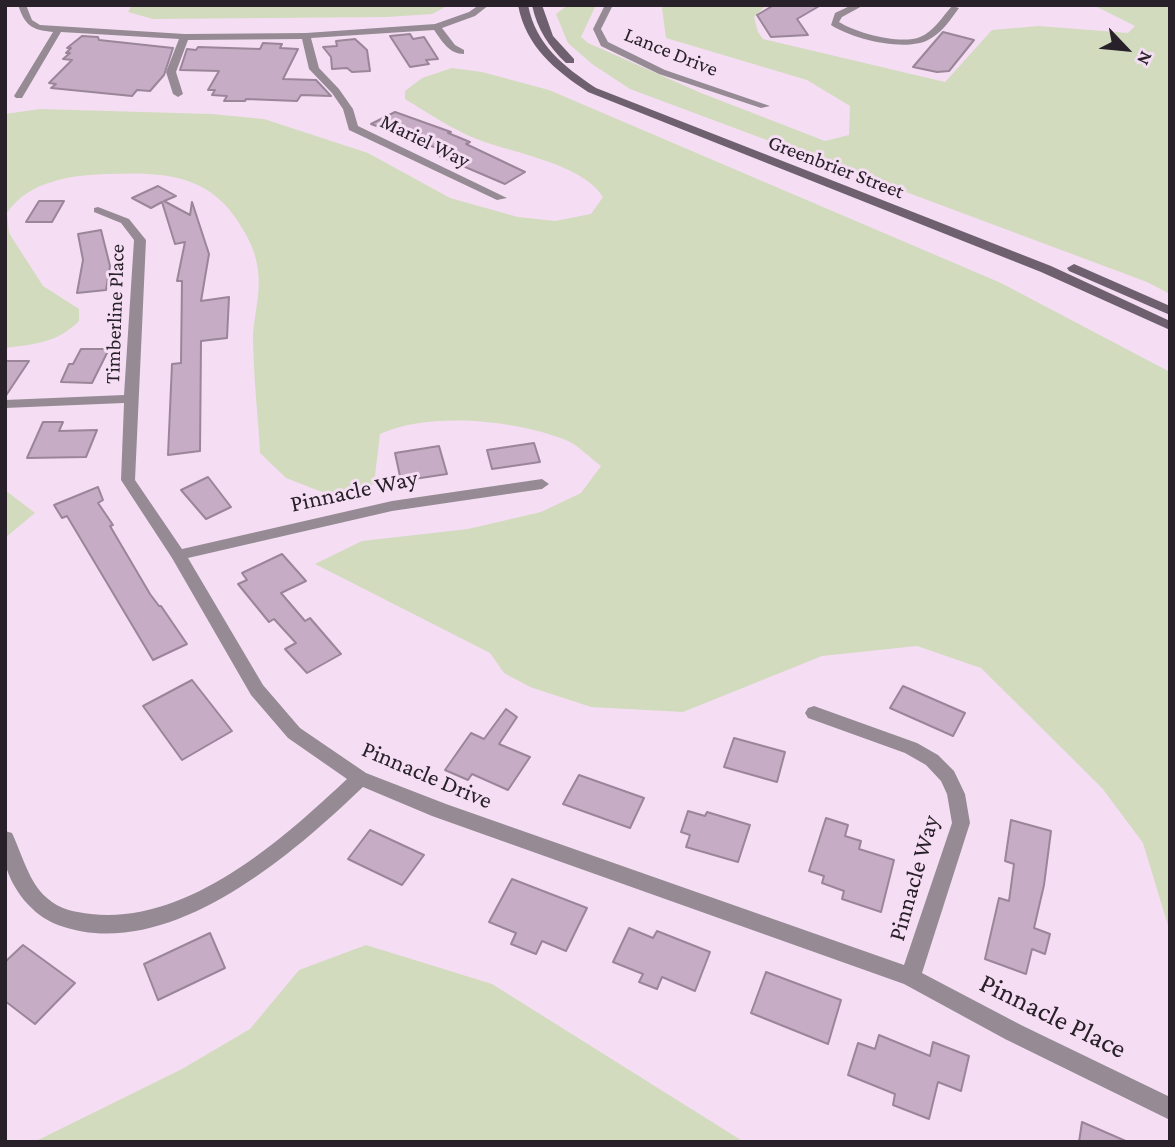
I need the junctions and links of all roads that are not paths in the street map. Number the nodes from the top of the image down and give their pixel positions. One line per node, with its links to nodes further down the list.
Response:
1 (22, 5): 9 (street)
2 (485, 5): 8 (street)
3 (523, 5): 19 (main road, Greenbrier Street)
4 (537, 5): 18 (main road, Greenbrier Street)
5 (609, 5): 15 (street, Lance Drive)
6 (860, 5): 7 (street)
7 (955, 8)
8 (436, 27): 10 (street); 12 (street)
9 (58, 30): 11 (street); 14 (street)
10 (306, 36): 11 (street); 16 (street, Mariel Way)
11 (185, 37): 13 (street)
12 (461, 52)
13 (178, 94)
14 (19, 96)
15 (765, 106)
16 (500, 198)
17 (98, 210): 20 (street, Timberline Place)
18 (1170, 311)
19 (1170, 326)
20 (131, 399): 21 (street); 23 (street, Pinnacle Drive)
21 (5, 404)
22 (542, 484): 23 (street, Pinnacle Way)
23 (178, 555): 25 (street, Pinnacle Drive)
24 (814, 713): 27 (street, Pinnacle Way)
25 (360, 778): 26 (street); 27 (street, Pinnacle Drive)
26 (5, 839)
27 (910, 977): 28 (street, Pinnacle Place)
28 (1170, 1109)

